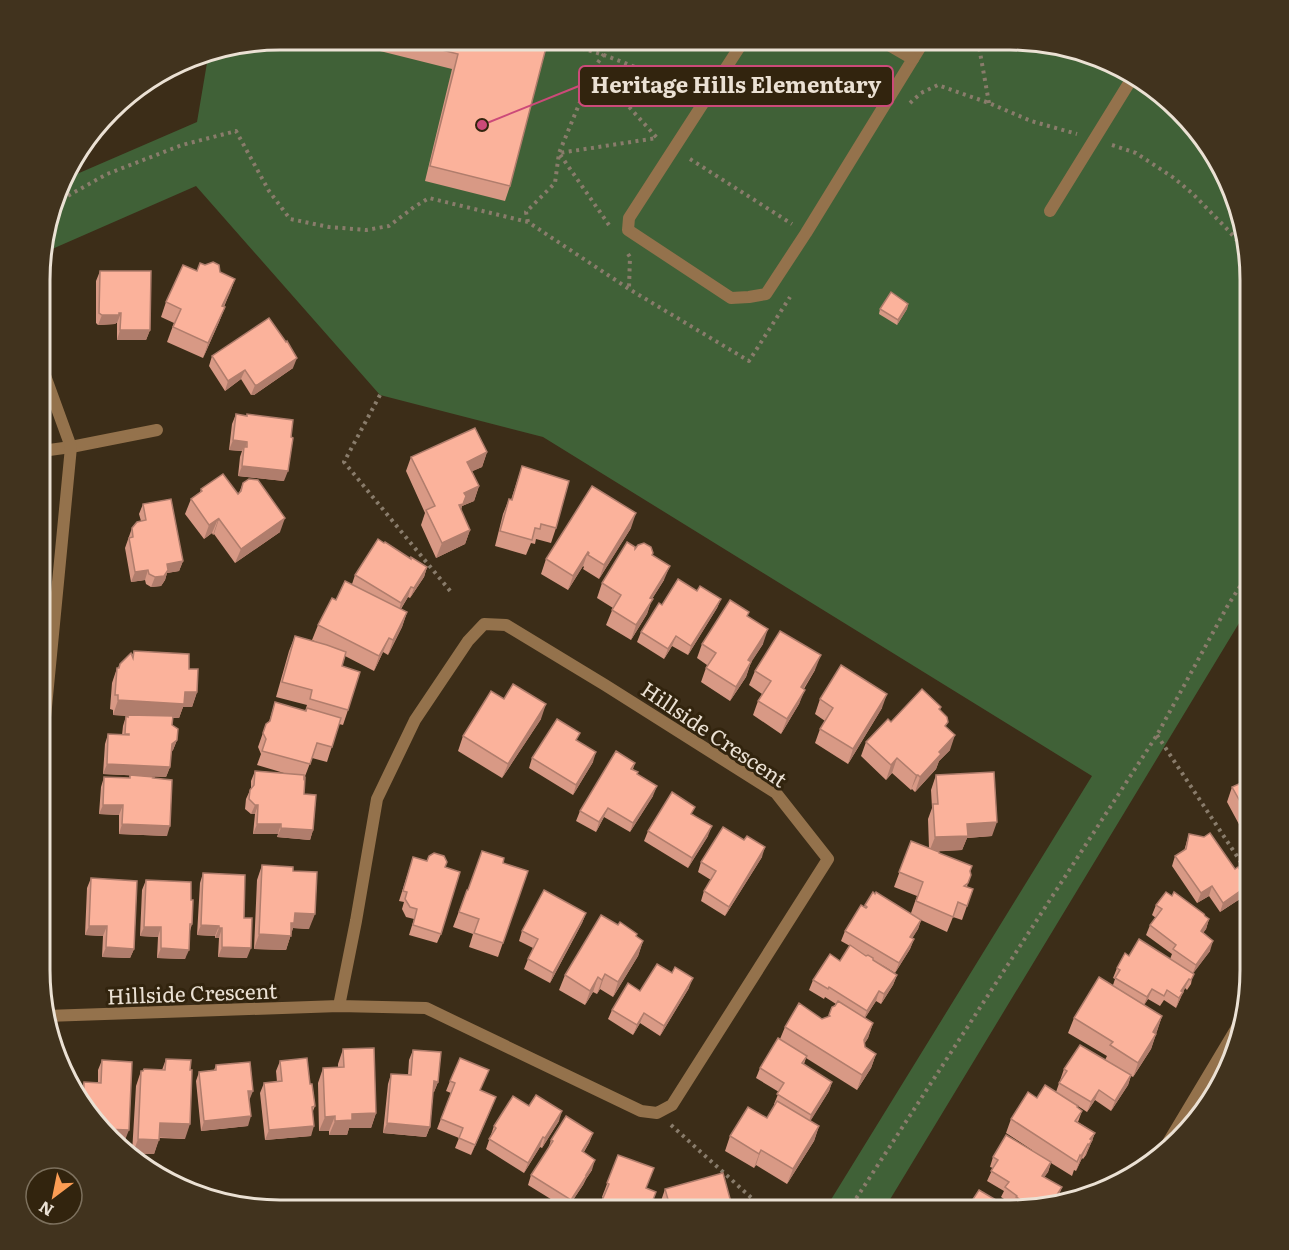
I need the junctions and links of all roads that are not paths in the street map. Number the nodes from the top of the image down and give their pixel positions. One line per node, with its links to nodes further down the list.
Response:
1 (738, 50): 4 (street)
2 (898, 50): 4 (street)
3 (918, 50): 4 (street)
4 (913, 59)
5 (1129, 83): 6 (street)
6 (1050, 211)
7 (50, 389): 9 (street)
8 (157, 430): 9 (street)
9 (71, 447): 10 (street); 11 (street)
10 (50, 450)
11 (50, 665)
12 (339, 1006): 12 (street, Hillside Crescent); 13 (street, Hillside Crescent)
13 (54, 1016)
14 (1226, 1048): 15 (street)
15 (1188, 1115)

